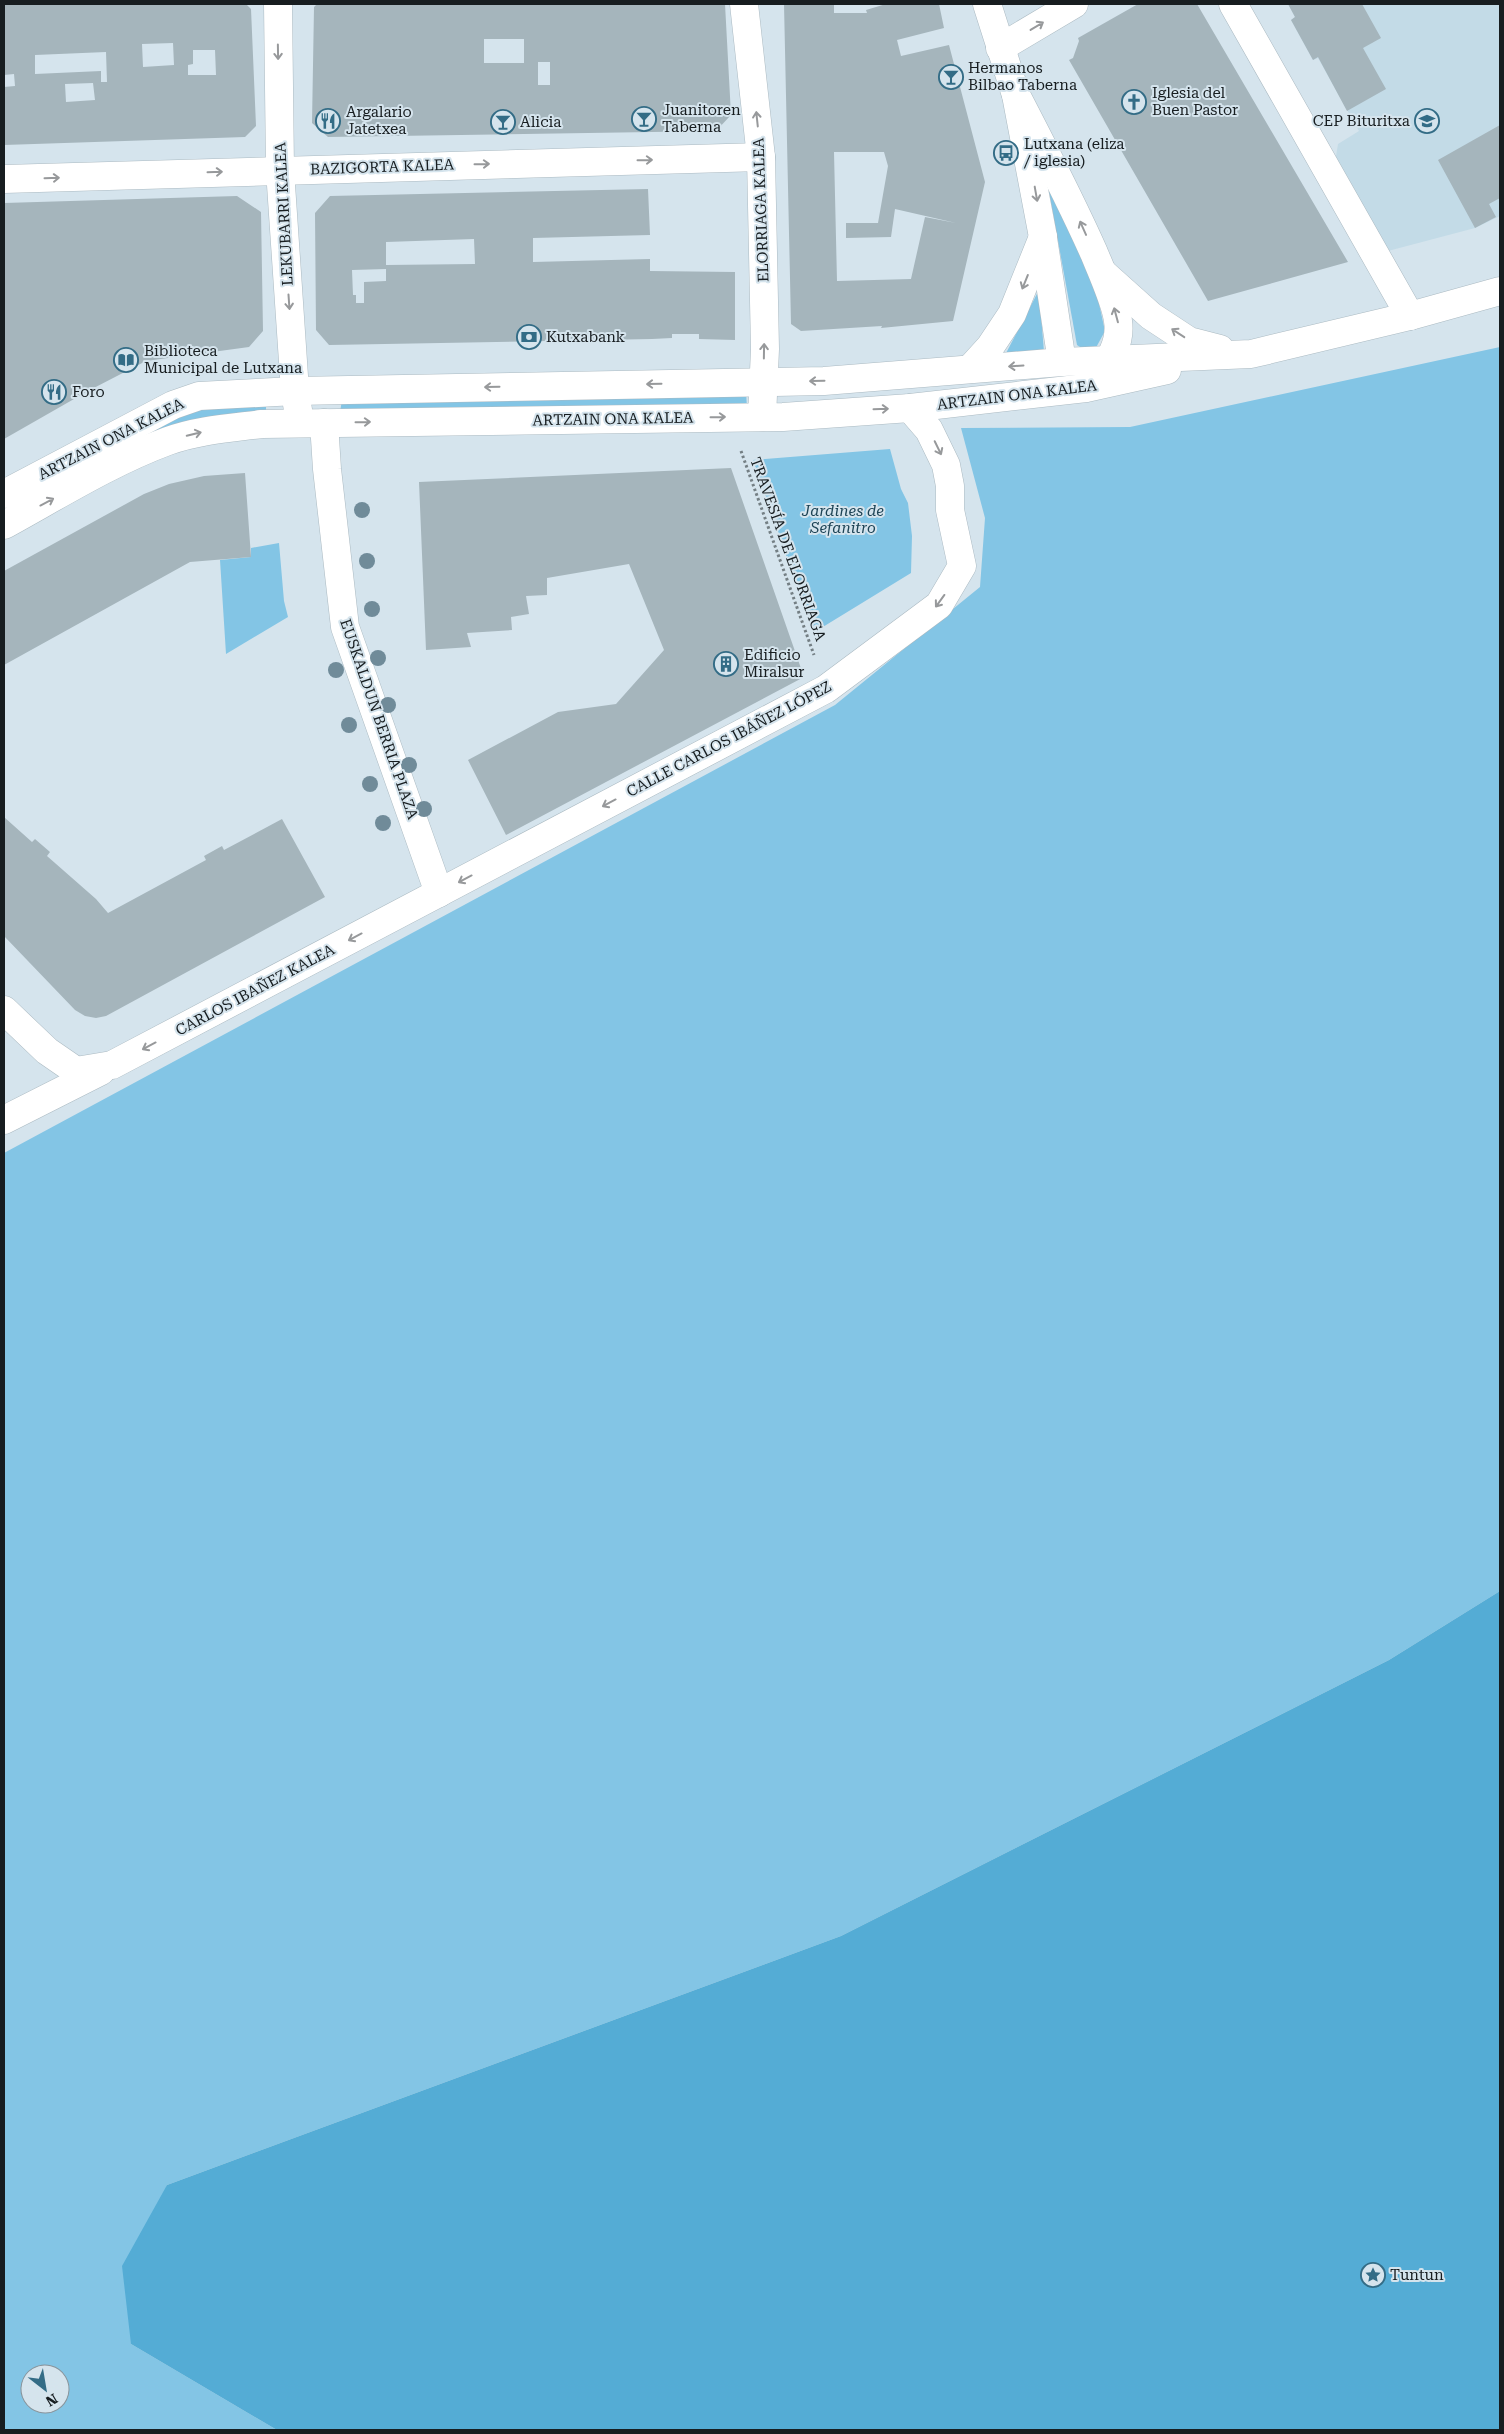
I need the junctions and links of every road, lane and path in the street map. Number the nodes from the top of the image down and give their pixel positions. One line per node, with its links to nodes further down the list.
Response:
1 (278, 4): 9 (street, LEKUBARRI KALEA, one-way to 9)
2 (744, 4): 8 (street, ELORRIAGA KALEA, one-way to 2)
3 (987, 4): 6 (street)
4 (1074, 4): 6 (street, one-way to 4)
5 (1233, 4): 14 (street)
6 (1000, 48): 7 (street)
7 (1016, 95): 11 (street, one-way to 11); 12 (street, one-way to 7)
8 (761, 156): 9 (street, BAZIGORTA KALEA, one-way to 8); 19 (street, ELORRIAGA KALEA, one-way to 8)
9 (280, 170): 10 (street, BAZIGORTA KALEA, one-way to 9); 21 (street, LEKUBARRI KALEA, one-way to 21)
10 (4, 179)
11 (1043, 237): 17 (street); 18 (street, one-way to 18)
12 (1102, 272): 15 (street, one-way to 12); 16 (street, one-way to 12)
13 (1500, 291): 14 (street, ARTZAIN ONA KALEA)
14 (1410, 316): 15 (street, ARTZAIN ONA KALEA)
15 (1240, 355): 16 (street, ARTZAIN ONA KALEA); 20 (street, ARTZAIN ONA KALEA)
16 (1110, 360): 17 (street, ARTZAIN ONA KALEA); 20 (street)
17 (1062, 362): 18 (street, ARTZAIN ONA KALEA, one-way to 18); 20 (street)
18 (970, 369): 19 (street, ARTZAIN ONA KALEA, one-way to 19)
19 (763, 381): 21 (street, ARTZAIN ONA KALEA, one-way to 21); 24 (street, ELORRIAGA KALEA)
20 (1086, 388): 22 (street, ARTZAIN ONA KALEA)
21 (295, 391): 25 (street, LEKUBARRI KALEA); 26 (street, ARTZAIN ONA KALEA)
22 (910, 408): 24 (street, ARTZAIN ONA KALEA, one-way to 22); 28 (street, CALLE CARLOS IBÁÑEZ LÓPEZ, one-way to 28)
23 (729, 417): 24 (street, ARTZAIN ONA KALEA); 25 (street, ARTZAIN ONA KALEA, one-way to 23); 28 (path, TRAVESÍA DE ELORRIAGA)
24 (762, 417)
25 (312, 423): 27 (street, ARTZAIN ONA KALEA, one-way to 25); 29 (street, EUSKALDUN BERRIA PLAZA)
26 (4, 494)
27 (4, 525)
28 (826, 689): 29 (street, CALLE CARLOS IBÁÑEZ LÓPEZ, one-way to 29)
29 (438, 893): 30 (street, CALLE CARLOS IBÁÑEZ LÓPEZ)
30 (398, 914): 32 (street, CARLOS IBAÑEZ KALEA, one-way to 32)
31 (4, 1010): 32 (street, CARLOS IBAÑEZ KALEA)
32 (112, 1065): 33 (street, CARLOS IBAÑEZ KALEA)
33 (4, 1120)

